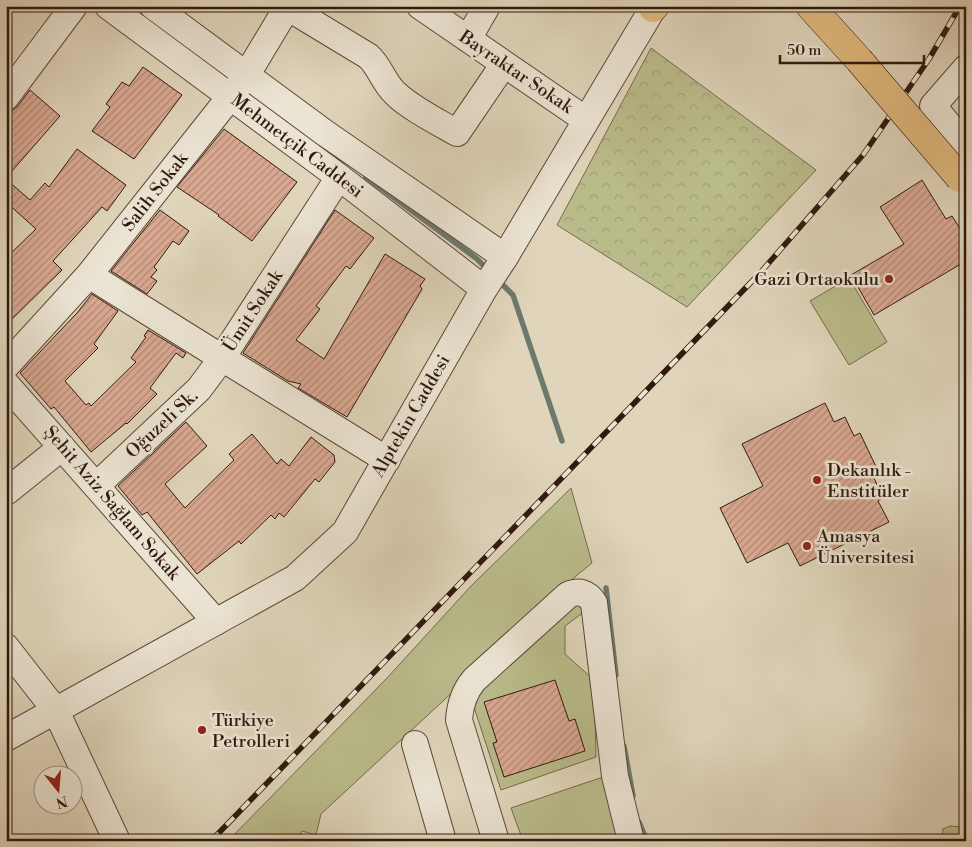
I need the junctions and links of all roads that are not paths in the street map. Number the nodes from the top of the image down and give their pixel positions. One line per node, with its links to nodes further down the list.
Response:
1 (74, 6): 13 (street)
2 (108, 6): 14 (street, Mehmetçik Caddesi)
3 (153, 6): 12 (street, Mehmetçik Caddesi)
4 (287, 6): 10 (street); 12 (street, Salih Sokak)
5 (420, 6): 9 (street, Bayraktar Sokak)
6 (488, 6): 9 (street)
7 (810, 6): 18 (main road, bridge)
8 (648, 8): 15 (street, Alptekin Caddesi)
9 (468, 39): 10 (street, Bayraktar Sokak)
10 (504, 64): 15 (street, Bayraktar Sokak)
11 (966, 68): 16 (street)
12 (246, 76): 14 (street, Salih Sokak); 19 (street, Mehmetçik Caddesi)
13 (6, 97)
14 (230, 97): 17 (street, Mehmetçik Caddesi); 20 (street, Salih Sokak)
15 (586, 120): 19 (street, Alptekin Caddesi)
16 (966, 146)
17 (339, 177): 21 (street, Mehmetçik Caddesi); 22 (street, Ümit Sokak)
18 (963, 182)
19 (505, 257): 21 (street, Alptekin Caddesi)
20 (89, 275): 22 (street); 23 (street, Salih Sokak)
21 (484, 288): 26 (street, Alptekin Caddesi)
22 (222, 358): 26 (street, Ümit Sokak); 27 (street, Oğuzeli Sk.)
23 (6, 366)
24 (6, 384): 25 (street, Şehit Aziz Sağlam Sokak)
25 (62, 447): 27 (street, Şehit Aziz Sağlam Sokak); 28 (street)
26 (387, 460): 29 (street, Alptekin Caddesi)
27 (96, 486): 29 (street, Şehit Aziz Sağlam Sokak)
28 (6, 492)
29 (216, 622): 31 (street, Alptekin Caddesi)
30 (6, 647): 31 (street)
31 (56, 711): 32 (street, Alptekin Caddesi); 34 (street)
32 (6, 738)
33 (415, 744): 35 (street)
34 (117, 841)
35 (444, 841)
36 (496, 841): 37 (street)
37 (631, 841)

